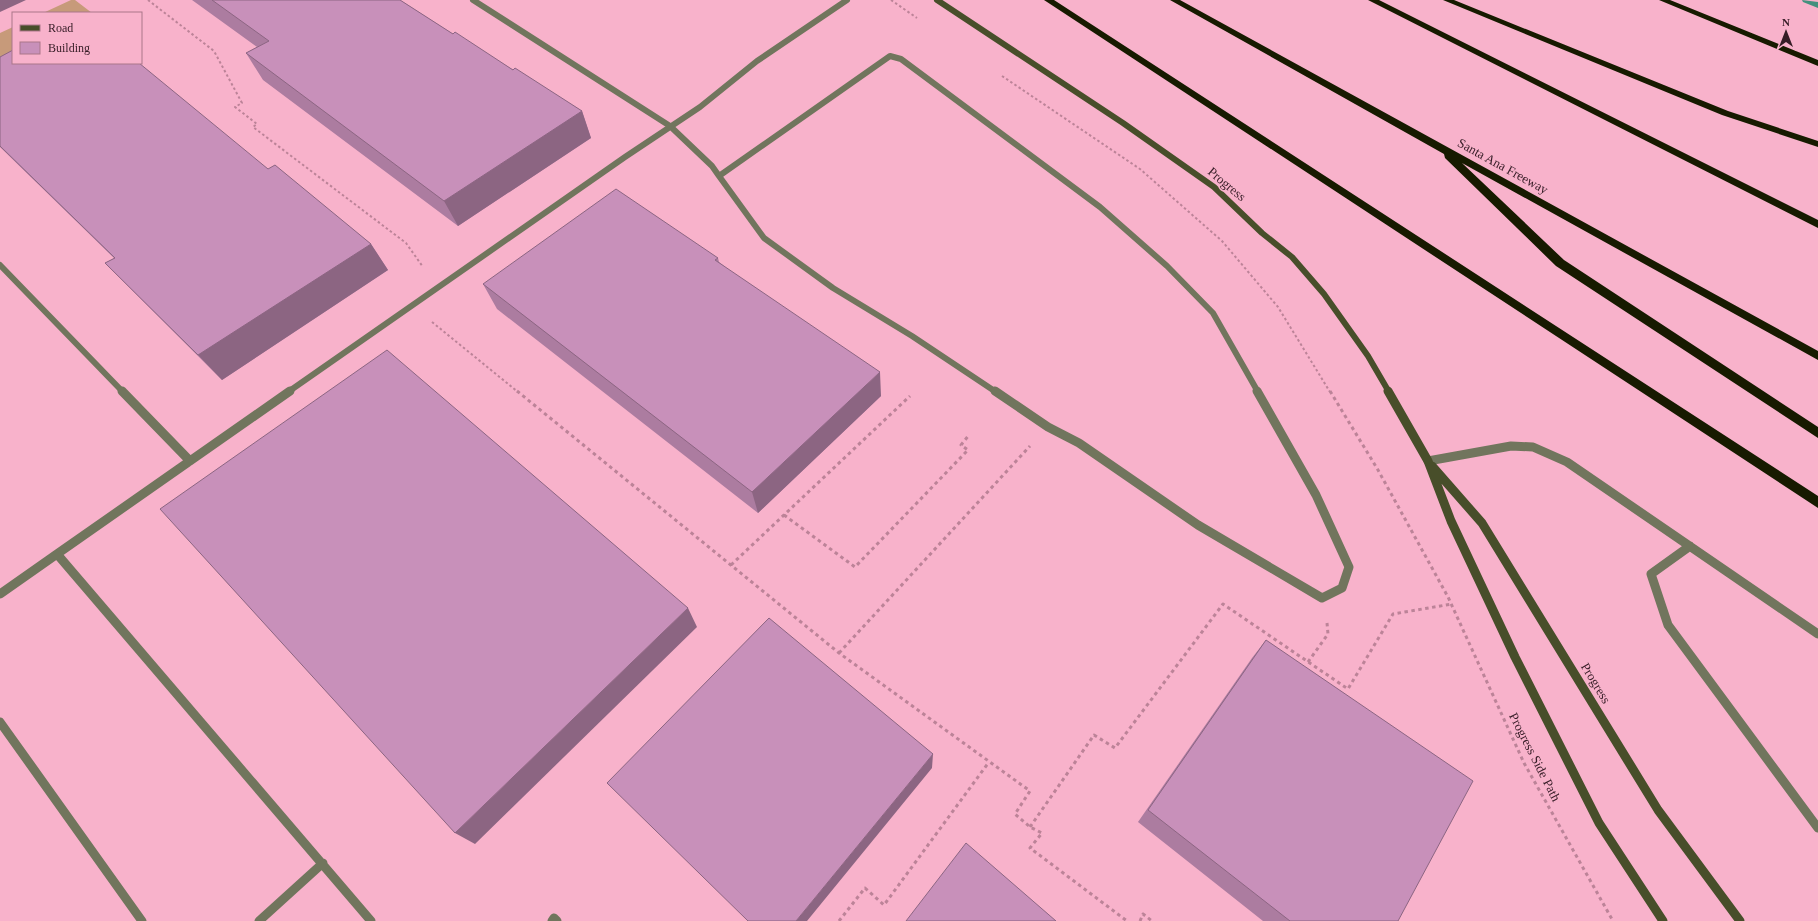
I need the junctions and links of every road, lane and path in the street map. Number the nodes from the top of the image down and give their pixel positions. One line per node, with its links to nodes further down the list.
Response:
1 (148, 0): 19 (path)
2 (473, 0): 13 (lane)
3 (846, 0): 13 (lane)
4 (891, 0): 11 (path)
5 (937, 0): 27 (street, Progress)
6 (1048, 0): 28 (highway)
7 (1174, 0): 14 (highway, Santa Ana Freeway)
8 (1372, 0): 17 (highway)
9 (1448, 0): 15 (highway)
10 (1663, 0): 12 (highway)
11 (897, 4)
12 (1818, 63)
13 (670, 126): 16 (lane); 26 (lane)
14 (1435, 144): 21 (highway, Santa Ana Freeway); 24 (highway)
15 (1818, 144)
16 (719, 176): 23 (lane); 34 (lane)
17 (1818, 224)
18 (0, 265): 26 (lane)
19 (424, 268)
20 (432, 322): 32 (path)
21 (1818, 356)
22 (910, 396): 29 (path)
23 (1048, 427): 34 (lane); 38 (path)
24 (1818, 433)
25 (969, 435): 29 (path)
26 (190, 461): 31 (lane)
27 (1428, 461): 30 (lane); 55 (street, Progress); 56 (street, Progress)
28 (1818, 503)
29 (784, 515): 32 (path)
30 (1690, 546): 37 (lane); 43 (lane)
31 (57, 554): 33 (lane); 44 (lane)
32 (732, 565): 38 (path)
33 (0, 594)
34 (1326, 597): 39 (path)
35 (1448, 597): 36 (path, Progress Side Path)
36 (1452, 604): 39 (path); 54 (path, Progress Side Path)
37 (1818, 634)
38 (839, 653): 41 (path)
39 (1308, 662): 42 (path)
40 (0, 722): 45 (lane)
41 (989, 762): 42 (path); 50 (path)
42 (1030, 827): 51 (path)
43 (1818, 828)
44 (323, 863): 46 (lane); 47 (lane)
45 (142, 921)
46 (259, 921)
47 (371, 921)
48 (552, 921): 49 (lane)
49 (557, 921)
50 (838, 921)
51 (1127, 921)
52 (1140, 921): 53 (path)
53 (1152, 921)
54 (1613, 921)
55 (1663, 921)
56 (1740, 921)

